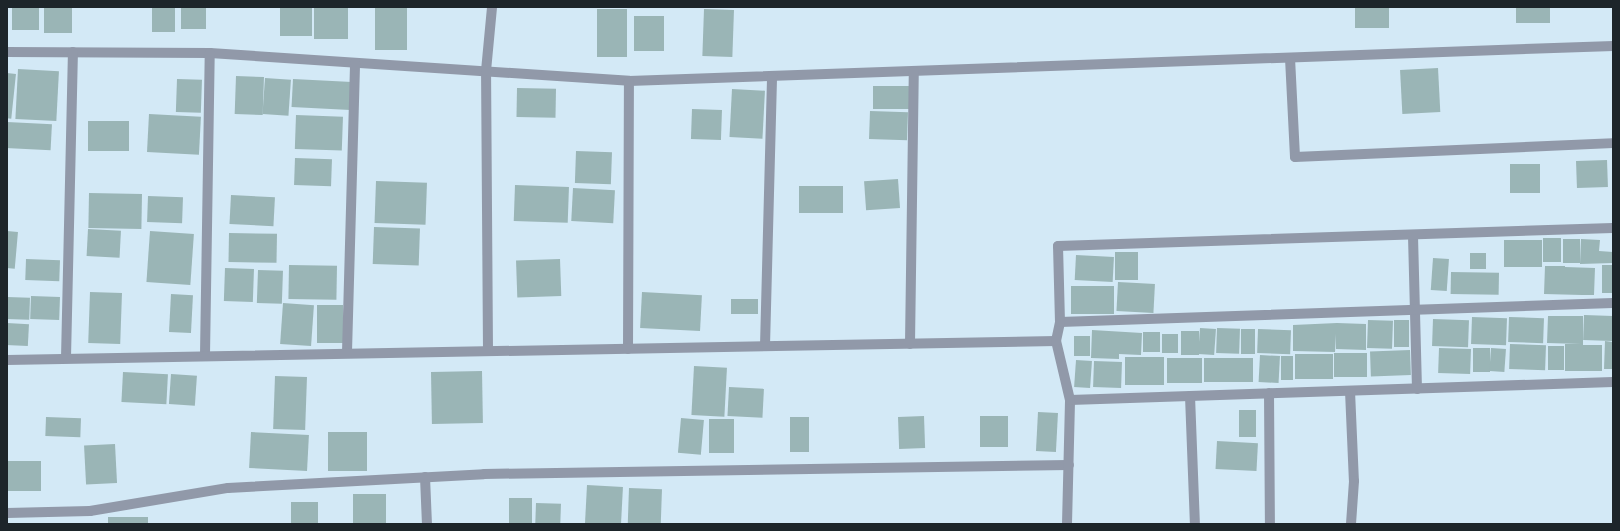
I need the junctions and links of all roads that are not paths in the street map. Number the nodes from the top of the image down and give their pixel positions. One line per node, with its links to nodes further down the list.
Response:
1 (492, 7): 9 (street)
2 (1613, 46): 6 (street)
3 (7, 52): 4 (street)
4 (73, 52): 5 (street); 25 (street)
5 (210, 53): 7 (street); 24 (street)
6 (1290, 58): 8 (street); 12 (street)
7 (354, 62): 9 (street); 23 (street)
8 (914, 71): 10 (street); 19 (street)
9 (486, 72): 11 (street); 22 (street)
10 (772, 76): 11 (street); 20 (street)
11 (629, 81): 21 (street)
12 (1613, 143)
13 (1613, 228): 14 (street)
14 (1413, 236): 16 (street); 17 (street)
15 (1613, 304): 16 (street)
16 (1414, 310): 17 (street); 28 (street)
17 (1060, 322): 18 (street)
18 (1056, 341): 19 (street); 32 (street)
19 (910, 344): 20 (street)
20 (765, 346): 21 (street)
21 (628, 349): 22 (street)
22 (488, 351): 23 (street)
23 (347, 352): 24 (street)
24 (205, 355): 25 (street)
25 (66, 358): 26 (street)
26 (7, 360)
27 (1613, 382): 28 (street)
28 (1417, 388): 29 (street)
29 (1350, 391): 30 (street); 40 (street)
30 (1269, 393): 31 (street); 39 (street)
31 (1190, 396): 32 (street); 38 (street)
32 (1070, 400): 33 (street)
33 (1069, 465): 34 (street); 37 (street)
34 (425, 477): 35 (street); 36 (street)
35 (7, 513)
36 (427, 524)
37 (1067, 524)
38 (1195, 524)
39 (1270, 524)
40 (1351, 524)

